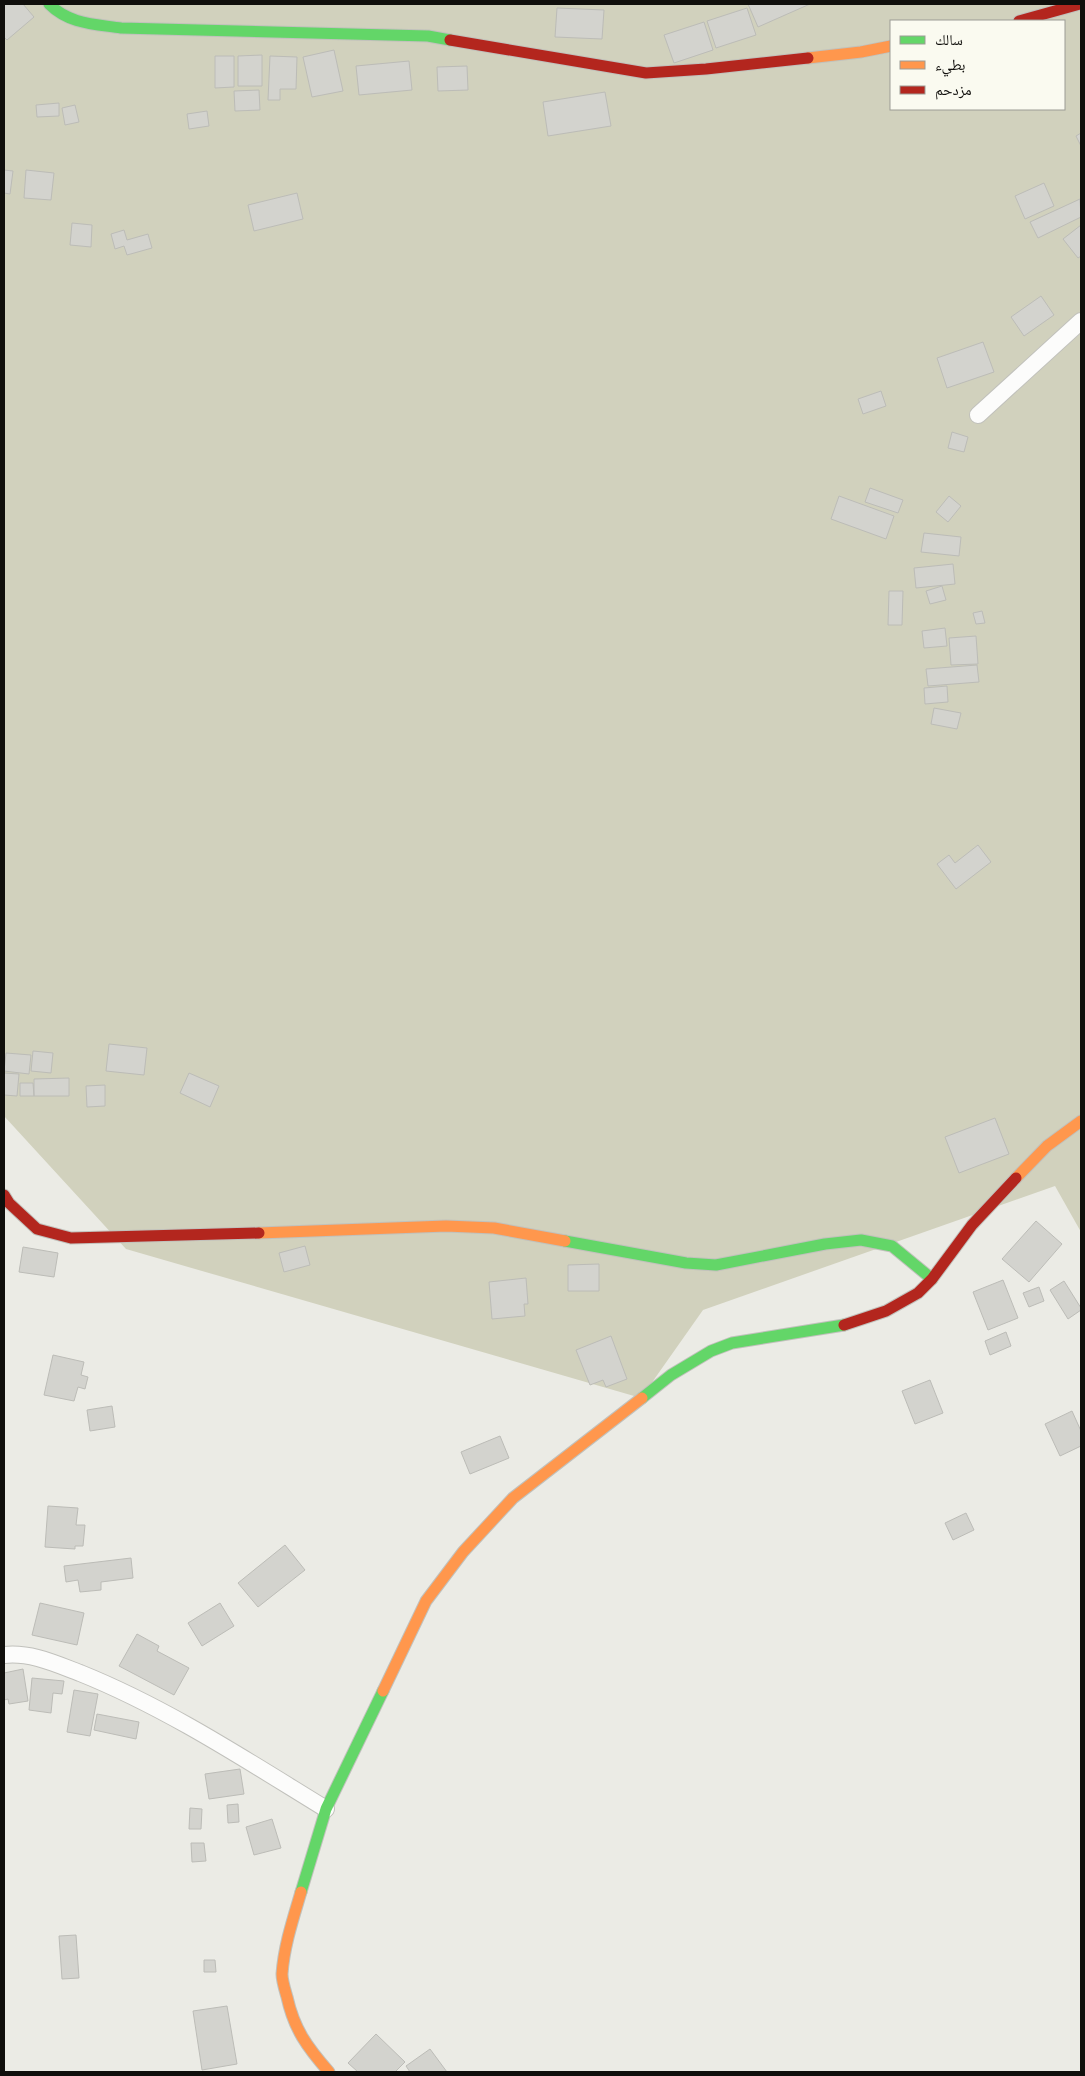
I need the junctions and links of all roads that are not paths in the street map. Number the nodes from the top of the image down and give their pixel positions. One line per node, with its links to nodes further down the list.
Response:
1 (49, 4): 4 (main road)
2 (1080, 4): 3 (main road)
3 (1023, 20)
4 (890, 46)
5 (1081, 321): 6 (street)
6 (978, 415)
7 (1081, 1121): 9 (main road)
8 (4, 1195): 9 (main road)
9 (932, 1279): 11 (main road)
10 (4, 1655): 11 (street)
11 (326, 1810): 12 (main road)
12 (329, 2072)

